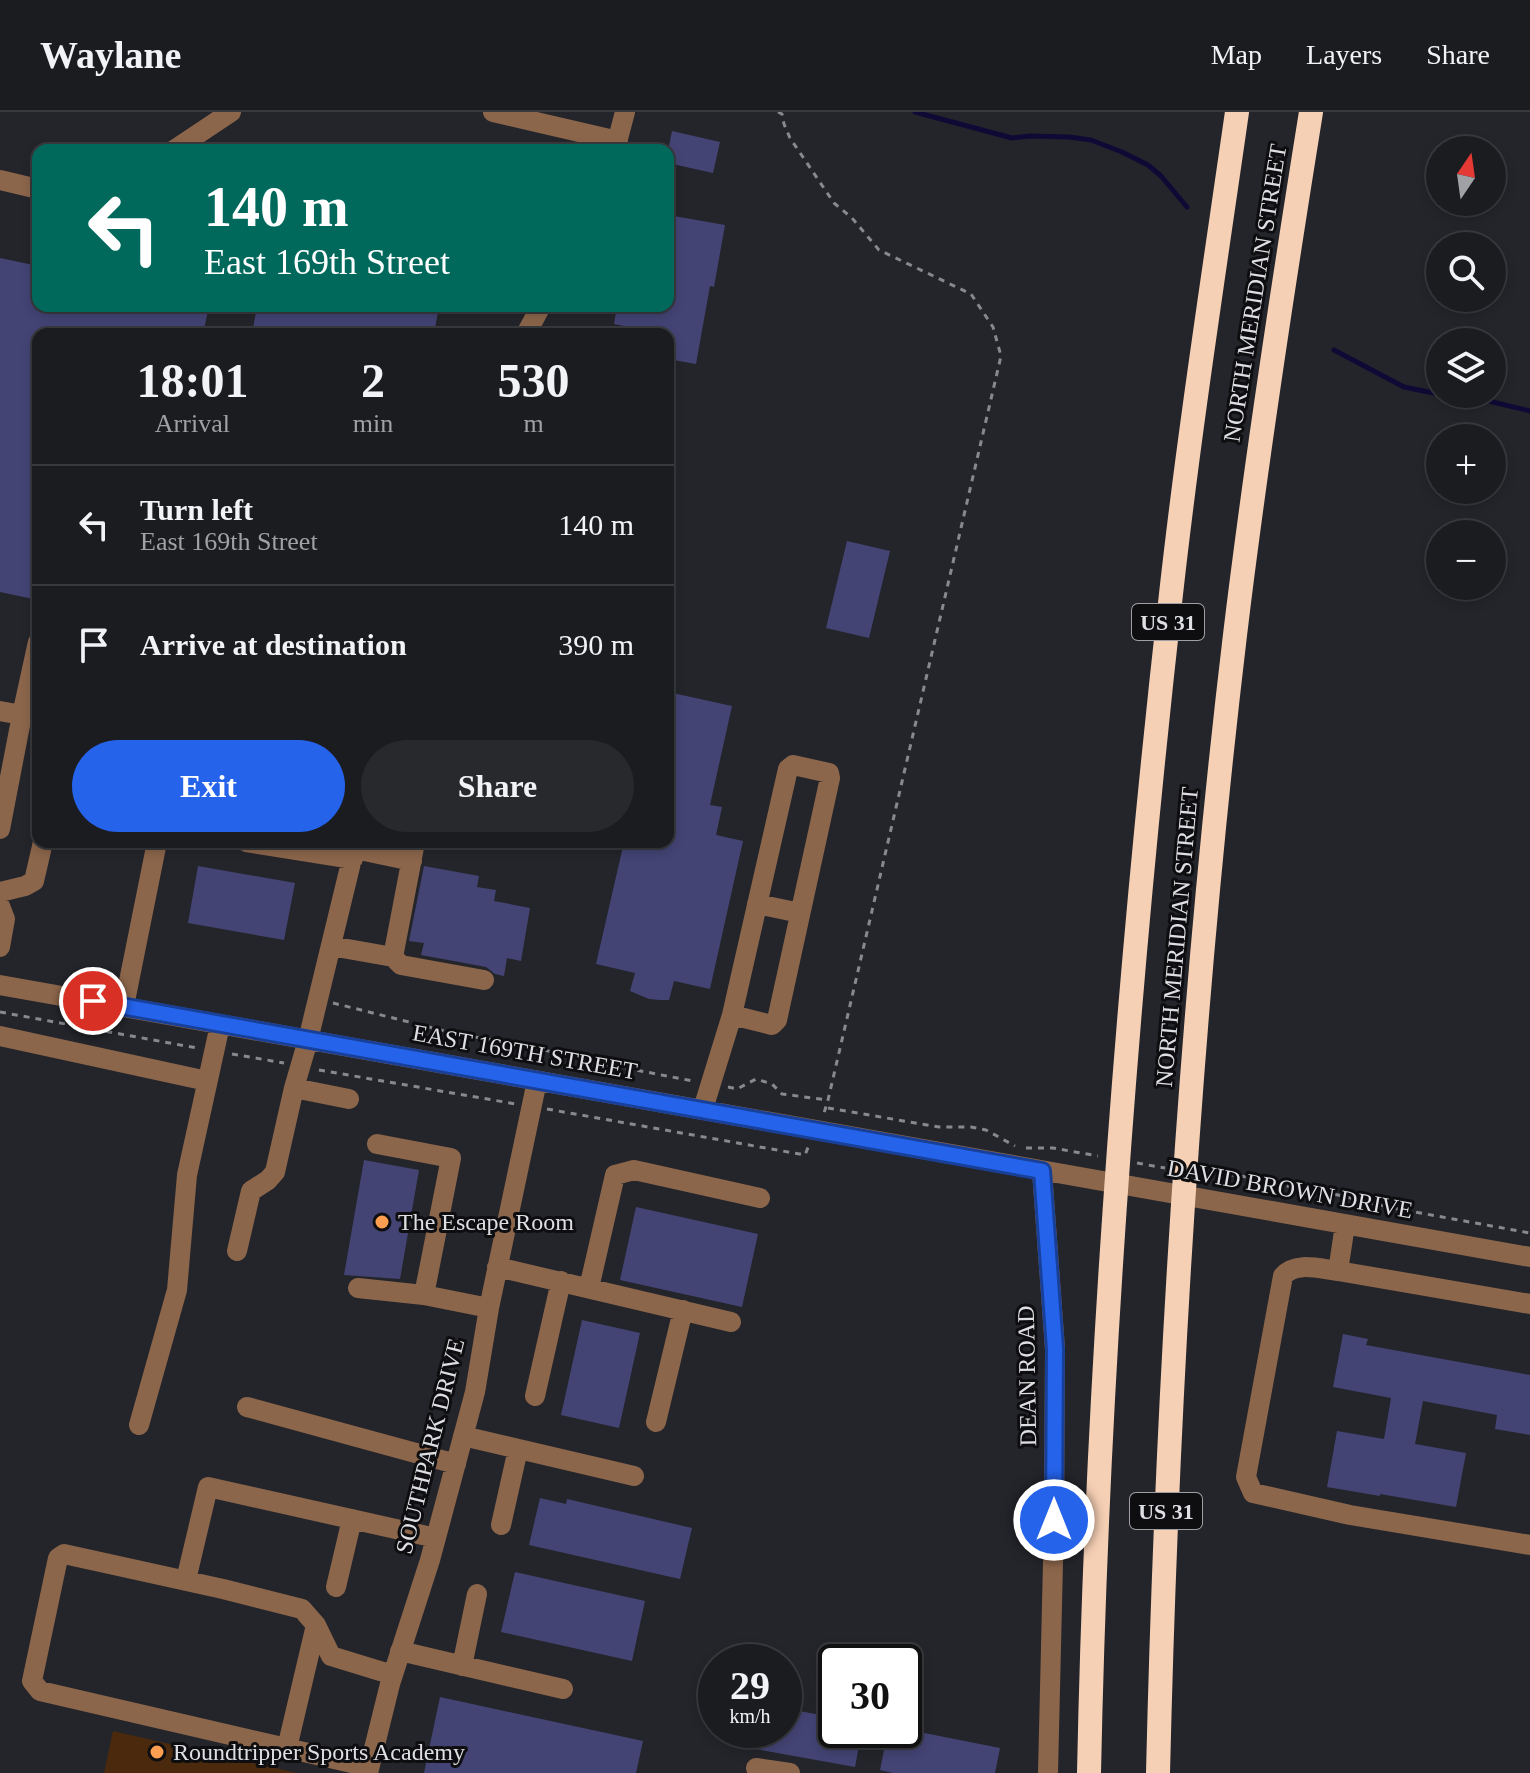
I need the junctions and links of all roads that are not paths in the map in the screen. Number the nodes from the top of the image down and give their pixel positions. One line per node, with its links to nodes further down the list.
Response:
1 (231, 112): 7 (street)
2 (493, 112): 8 (street)
3 (625, 112): 9 (street)
4 (1237, 112): 82 (highway, NORTH MERIDIAN STREET / US 31)
5 (1311, 112): 10 (highway, NORTH MERIDIAN STREET / US 31)
6 (1324, 112): 10 (highway)
7 (183, 144)
8 (609, 144)
9 (617, 144)
10 (1305, 149): 83 (highway, NORTH MERIDIAN STREET / US 31)
11 (0, 180): 12 (street)
12 (32, 188)
13 (32, 669): 15 (street)
14 (0, 711): 15 (street)
15 (22, 715): 16 (street)
16 (0, 829)
17 (42, 848): 22 (street)
18 (156, 848): 31 (street)
19 (328, 848): 20 (street)
20 (355, 850): 21 (street); 26 (street)
21 (414, 852): 28 (street)
22 (0, 892)
23 (757, 904): 25 (street); 25 (street); 32 (street)
24 (0, 906): 27 (street)
25 (800, 913): 32 (street)
26 (331, 946): 28 (street); 35 (street)
27 (0, 947)
28 (393, 957): 29 (street)
29 (484, 980)
30 (0, 985): 31 (street, EAST 169TH STREET)
31 (124, 1006): 33 (street, EAST 169TH STREET)
32 (732, 1015): 40 (street)
33 (220, 1025): 35 (street, EAST 169TH STREET); 36 (street)
34 (0, 1036): 36 (street)
35 (308, 1040): 37 (street, EAST 169TH STREET); 38 (street)
36 (207, 1081): 60 (street)
37 (537, 1081): 40 (street, EAST 169TH STREET); 47 (street, SOUTHPARK DRIVE)
38 (294, 1088): 39 (street); 45 (street)
39 (349, 1099)
40 (703, 1109): 42 (street, EAST 169TH STREET)
41 (377, 1144): 52 (street)
42 (1042, 1171): 44 (street, DAVID BROWN DRIVE); 81 (street, DEAN ROAD)
43 (760, 1198): 51 (street)
44 (1345, 1225): 46 (street, DAVID BROWN DRIVE); 48 (street)
45 (237, 1251)
46 (1530, 1257)
47 (497, 1267): 49 (street); 54 (street, SOUTHPARK DRIVE)
48 (1338, 1271): 53 (street); 68 (street)
49 (561, 1281): 51 (street); 57 (street)
50 (358, 1288): 52 (street)
51 (589, 1288): 55 (street)
52 (424, 1295): 54 (street)
53 (1530, 1304)
54 (489, 1308): 61 (street, SOUTHPARK DRIVE)
55 (683, 1310): 56 (street); 59 (street)
56 (731, 1322)
57 (535, 1396)
58 (247, 1407): 63 (street)
59 (656, 1422)
60 (139, 1425)
61 (463, 1436): 62 (street); 63 (street, SOUTHPARK DRIVE)
62 (518, 1449): 64 (street); 66 (street)
63 (456, 1464): 67 (street, SOUTHPARK DRIVE)
64 (634, 1476)
65 (352, 1519): 67 (street); 69 (street); 70 (street)
66 (501, 1525)
67 (436, 1538): 73 (street, SOUTHPARK DRIVE)
68 (1530, 1545)
69 (186, 1580): 72 (street); 77 (street)
70 (336, 1587)
71 (477, 1594): 74 (street)
72 (316, 1625): 75 (street); 77 (street)
73 (400, 1651): 74 (street); 75 (street, SOUTHPARK DRIVE)
74 (462, 1666): 76 (street)
75 (393, 1675): 79 (street, SOUTHPARK DRIVE)
76 (563, 1689)
77 (287, 1748): 79 (street)
78 (756, 1768): 80 (street)
79 (369, 1770)
80 (790, 1773)
81 (1048, 1773)
82 (1089, 1773)
83 (1158, 1773)

